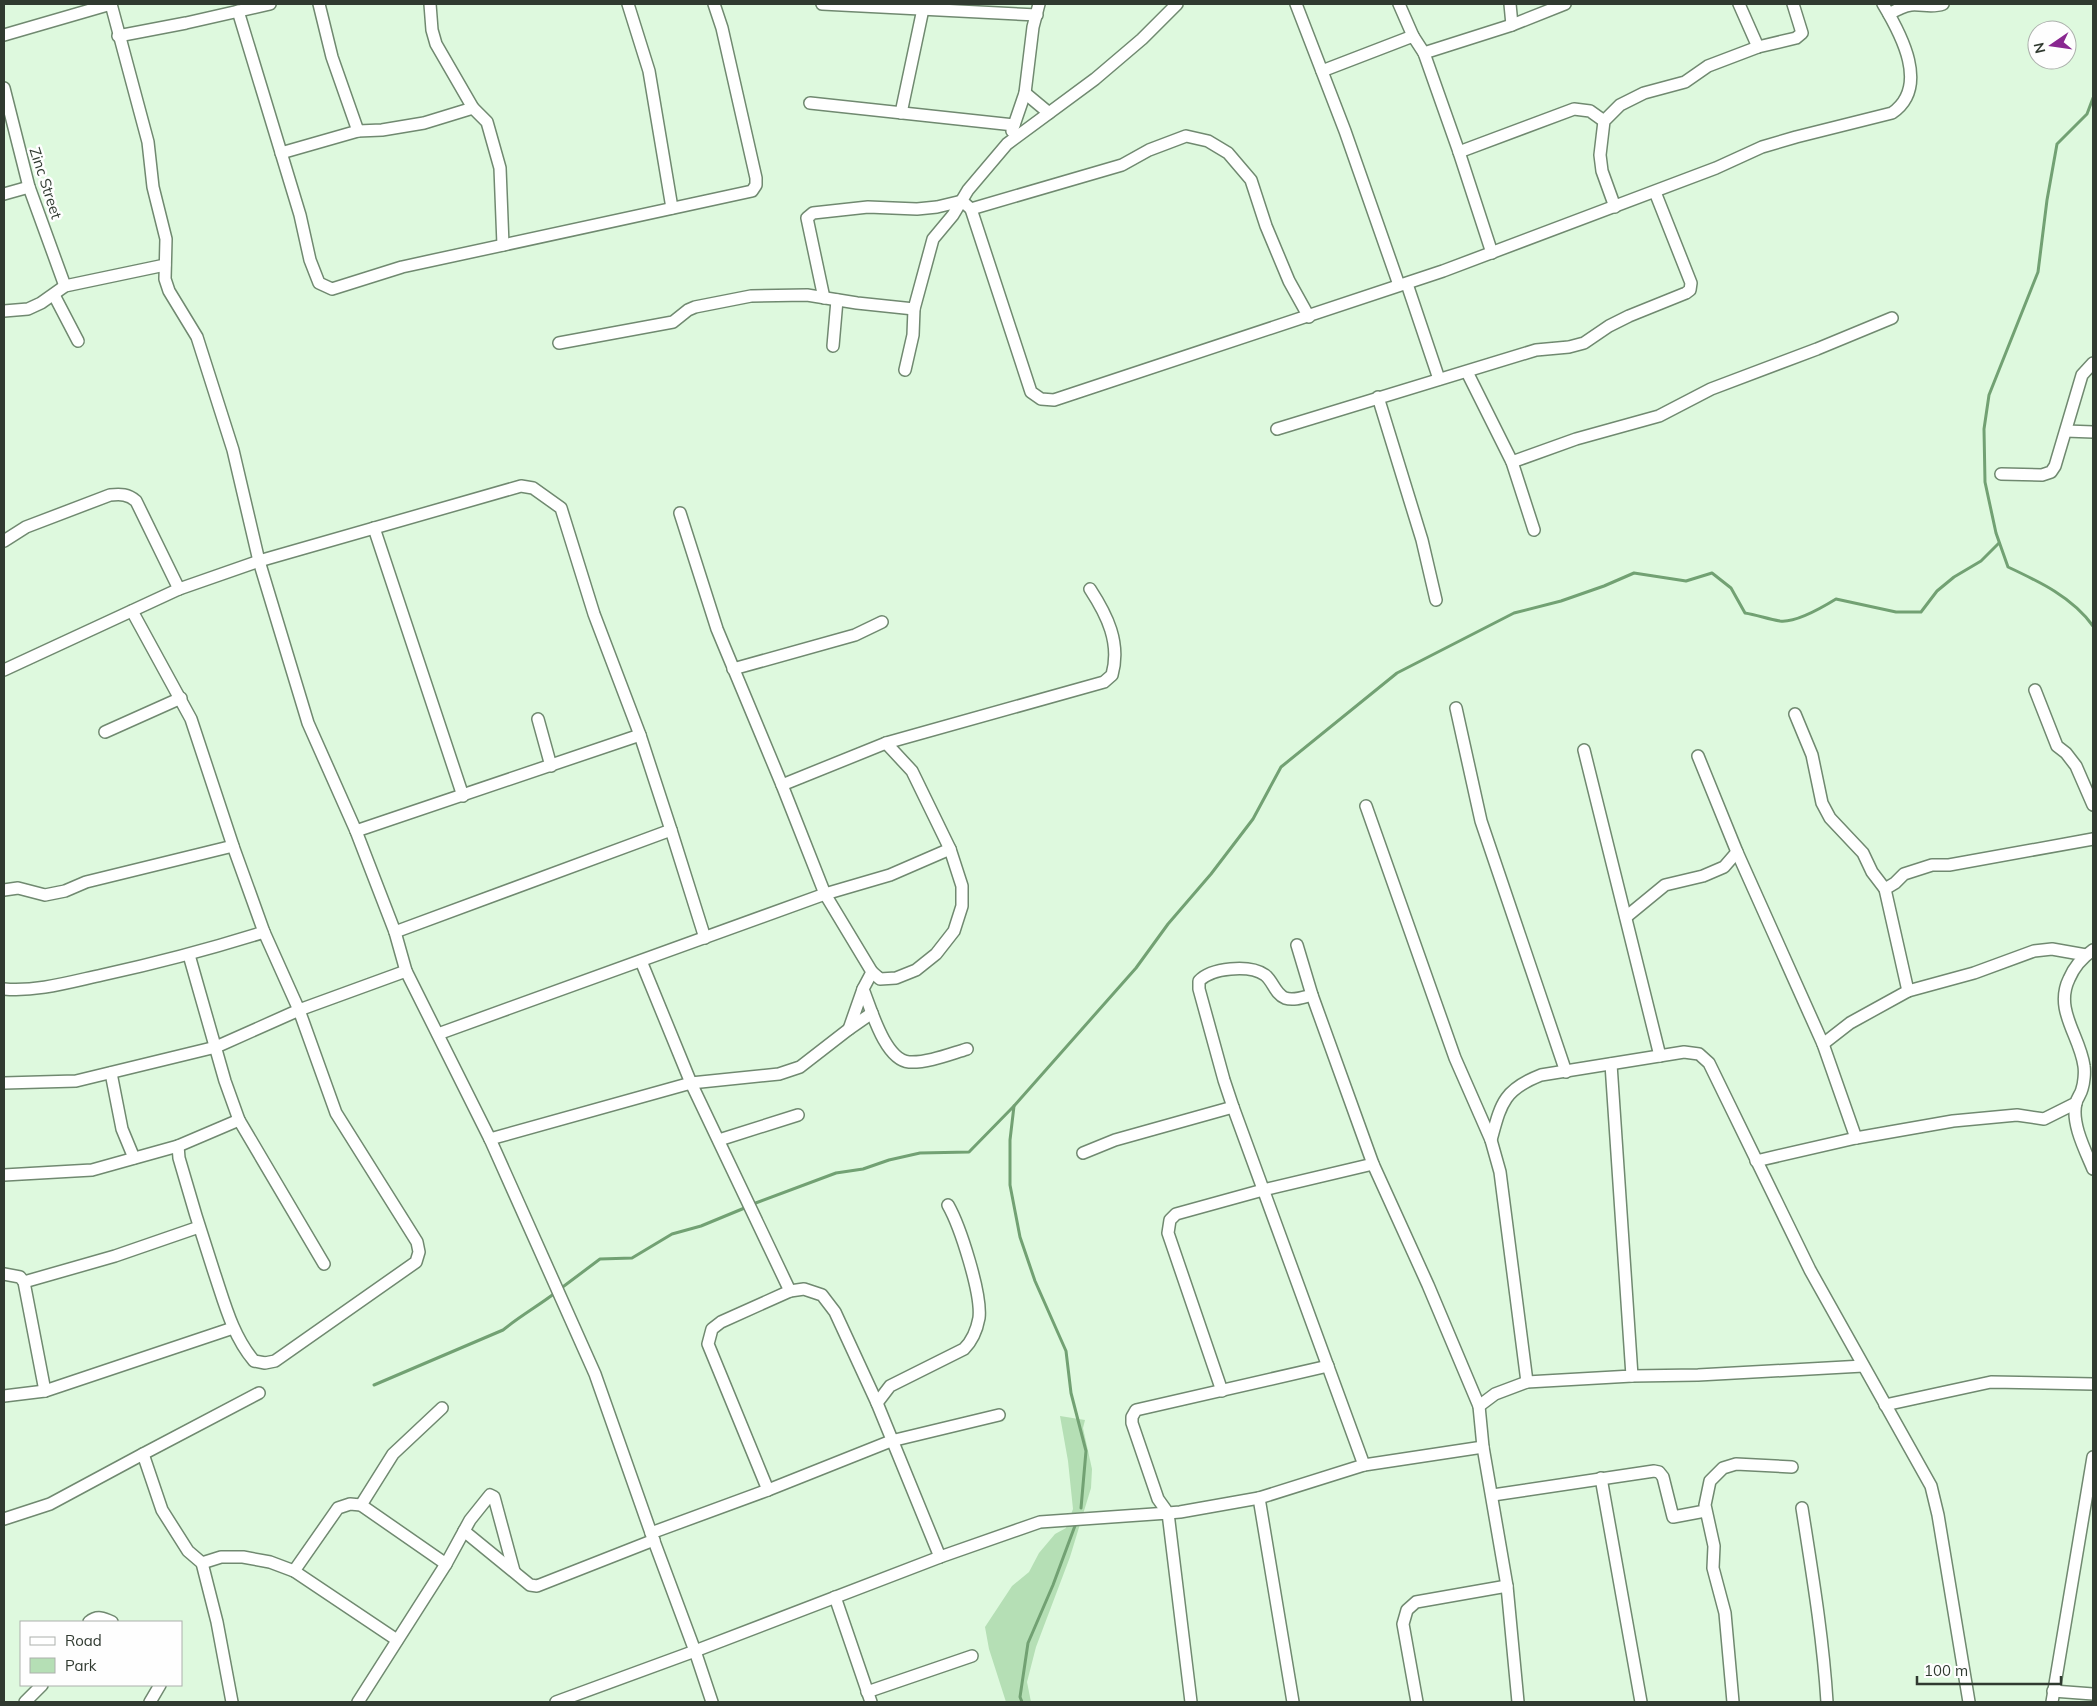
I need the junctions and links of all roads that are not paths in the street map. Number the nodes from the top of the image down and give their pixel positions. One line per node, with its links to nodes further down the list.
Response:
1 (111, 4): 21 (street); 22 (street)
2 (270, 4): 19 (street)
3 (319, 4): 35 (street)
4 (430, 4): 30 (street)
5 (628, 4): 43 (street)
6 (714, 4): 43 (street)
7 (822, 4): 16 (street)
8 (1177, 4): 32 (street)
9 (1296, 4): 26 (street)
10 (1399, 4): 23 (street)
11 (1510, 4): 20 (street)
12 (1565, 4): 20 (street)
13 (1739, 4): 24 (street)
14 (1793, 4): 24 (street)
15 (1943, 4): 17 (street)
16 (923, 9): 18 (street); 31 (street)
17 (1886, 9): 40 (street)
18 (1038, 10): 28 (street)
19 (238, 11): 22 (street); 38 (street)
20 (1512, 25): 25 (street)
21 (4, 35)
22 (118, 36): 47 (street)
23 (1413, 36): 25 (street); 26 (street)
24 (1758, 47): 33 (street)
25 (1424, 53): 37 (street)
26 (1322, 71): 48 (street)
27 (4, 88): 39 (street, Zinc Street)
28 (1025, 93): 32 (street); 34 (street)
29 (810, 103): 31 (street)
30 (473, 108): 35 (street); 45 (street)
31 (901, 113): 34 (street)
32 (1048, 113): 36 (street)
33 (1604, 122): 37 (street); 44 (street)
34 (1014, 124): 36 (street)
35 (358, 132): 38 (street)
36 (1008, 144): 42 (street)
37 (1459, 152): 46 (street)
38 (281, 153): 45 (street)
39 (29, 187): 41 (street); 49 (street, Zinc Street)
40 (1655, 192): 44 (street); 62 (street)
41 (4, 194)
42 (967, 205): 51 (street); 53 (street); 55 (street); 55 (street)
43 (672, 208): 45 (street)
44 (1614, 208): 46 (street)
45 (503, 245)
46 (1492, 253): 48 (street)
47 (165, 265): 49 (street); 74 (street)
48 (1403, 284): 55 (street); 63 (street)
49 (65, 286): 50 (street)
50 (54, 295): 54 (street); 57 (street)
51 (824, 298): 52 (street); 58 (street)
52 (837, 300): 53 (street); 59 (street)
53 (914, 309): 61 (street)
54 (4, 311)
55 (1309, 317)
56 (1892, 318): 68 (street)
57 (78, 341)
58 (559, 343)
59 (833, 346)
60 (2093, 363): 66 (street)
61 (905, 370)
62 (1467, 372): 63 (street); 68 (street)
63 (1440, 379): 64 (street)
64 (1378, 397): 65 (street); 77 (street)
65 (1277, 429)
66 (2066, 430): 67 (street); 69 (street)
67 (2093, 432)
68 (1512, 462): 72 (street)
69 (2001, 474)
70 (680, 513): 80 (street)
71 (374, 528): 74 (street); 88 (street); 94 (street)
72 (1534, 530)
73 (4, 541): 75 (street)
74 (259, 561): 75 (street); 98 (street)
75 (179, 589): 78 (street)
76 (1090, 589): 89 (street)
77 (1436, 600)
78 (132, 611): 81 (street); 83 (street)
79 (882, 622): 80 (street)
80 (733, 669): 93 (street)
81 (4, 670)
82 (2035, 690): 95 (street)
83 (181, 698): 87 (street); 100 (street)
84 (1456, 708): 129 (street)
85 (1795, 714): 103 (street)
86 (538, 719): 92 (street)
87 (105, 732)
88 (640, 735): 92 (street); 97 (street)
89 (886, 743): 93 (street); 101 (street)
90 (1584, 750): 106 (street)
91 (1698, 756): 102 (street)
92 (551, 766): 94 (street)
93 (782, 785): 105 (street)
94 (463, 796): 98 (street)
95 (2093, 805)
96 (1366, 806): 142 (street)
97 (672, 830): 108 (street); 109 (street)
98 (356, 831): 108 (street)
99 (2093, 839): 103 (street)
100 (233, 846): 104 (street); 107 (street)
101 (950, 849): 105 (street); 115 (street)
102 (1737, 852): 106 (street); 124 (street)
103 (1885, 889): 118 (street)
104 (4, 890)
105 (825, 894): 109 (street); 115 (street)
106 (1626, 917): 127 (street)
107 (264, 932): 112 (street); 120 (street)
108 (395, 932): 114 (street)
109 (705, 938): 113 (street)
110 (1297, 945): 119 (street)
111 (2090, 952): 118 (street); 133 (street)
112 (189, 955): 116 (street); 125 (street)
113 (640, 961): 123 (street); 132 (street)
114 (406, 971): 120 (street); 123 (street)
115 (872, 972): 117 (street)
116 (4, 989)
117 (863, 989): 121 (street); 122 (street)
118 (1908, 991): 124 (street)
119 (1312, 995): 134 (street); 147 (street)
120 (299, 1010): 125 (street); 157 (street)
121 (872, 1014): 122 (street); 126 (street)
122 (849, 1029): 132 (street)
123 (438, 1034): 140 (street)
124 (1823, 1044): 139 (street)
125 (216, 1047): 130 (street); 137 (street)
126 (967, 1049)
127 (1660, 1056): 128 (street); 146 (street)
128 (1611, 1064): 129 (street); 160 (street)
129 (1566, 1072): 142 (street)
130 (111, 1073): 131 (street); 145 (street)
131 (4, 1083)
132 (691, 1083): 140 (street); 141 (street)
133 (2076, 1103): 136 (street); 138 (street)
134 (1233, 1107): 144 (street); 150 (street)
135 (798, 1114): 141 (street)
136 (2044, 1119): 138 (street); 139 (street)
137 (239, 1120): 143 (street); 153 (street)
138 (2076, 1120): 148 (street)
139 (1856, 1138): 146 (street)
140 (490, 1139): 189 (street)
141 (719, 1140): 156 (street)
142 (1491, 1140): 161 (street)
143 (178, 1146): 145 (street); 152 (street)
144 (1083, 1153)
145 (134, 1158): 149 (street)
146 (1756, 1160): 159 (street)
147 (1373, 1164): 150 (street); 169 (street)
148 (2093, 1168)
149 (4, 1175)
150 (1263, 1190): 158 (street); 164 (street)
151 (948, 1205): 167 (street)
152 (199, 1227): 155 (street); 157 (street)
153 (324, 1264)
154 (4, 1274): 155 (street)
155 (24, 1282): 163 (street)
156 (790, 1291): 167 (street); 180 (street)
157 (233, 1328): 163 (street)
158 (1328, 1366): 164 (street); 176 (street)
159 (1863, 1366): 160 (street); 168 (street)
160 (1632, 1376): 161 (street)
161 (1527, 1382): 169 (street)
162 (2093, 1384): 168 (street)
163 (45, 1391): 166 (street)
164 (1222, 1391): 186 (street)
165 (259, 1393): 174 (street)
166 (4, 1396)
167 (877, 1403): 172 (street)
168 (1885, 1405): 220 (street)
169 (1479, 1406): 173 (street)
170 (442, 1408): 183 (street)
171 (999, 1415): 172 (street)
172 (891, 1441): 180 (street); 190 (street)
173 (1483, 1447): 176 (street); 181 (street)
174 (143, 1454): 187 (street); 191 (street)
175 (2093, 1457): 179 (street)
176 (1364, 1465): 182 (street)
177 (1792, 1467): 185 (street)
178 (1601, 1478): 181 (street); 185 (street); 217 (street)
179 (2092, 1478): 206 (street)
180 (768, 1490): 189 (street)
181 (1493, 1495): 195 (street)
182 (1259, 1498): 186 (street); 214 (street)
183 (361, 1506): 192 (street); 193 (street)
184 (1802, 1508): 219 (street)
185 (1706, 1510): 218 (street)
186 (1168, 1512): 190 (street); 213 (street)
187 (4, 1520)
188 (464, 1531): 192 (street); 194 (street); 194 (street)
189 (653, 1537): 194 (street); 200 (street)
190 (940, 1557): 196 (street)
191 (202, 1563): 193 (street); 209 (street)
192 (446, 1564): 199 (street)
193 (294, 1570): 199 (street)
194 (514, 1571)
195 (1507, 1586): 215 (street); 216 (street)
196 (835, 1597): 200 (street); 205 (street)
197 (92, 1621): 198 (street)
198 (110, 1621)
199 (397, 1640): 210 (street)
200 (696, 1651): 211 (street); 212 (street)
201 (972, 1656): 205 (street)
202 (41, 1686): 207 (street)
203 (159, 1686): 208 (street)
204 (2093, 1694): 206 (street)
205 (869, 1697)
206 (2053, 1697)
207 (25, 1702)
208 (150, 1702)
209 (232, 1702)
210 (358, 1702)
211 (556, 1702)
212 (712, 1702)
213 (1190, 1702)
214 (1293, 1702)
215 (1417, 1702)
216 (1518, 1702)
217 (1641, 1702)
218 (1733, 1702)
219 (1827, 1702)
220 (1969, 1702)

